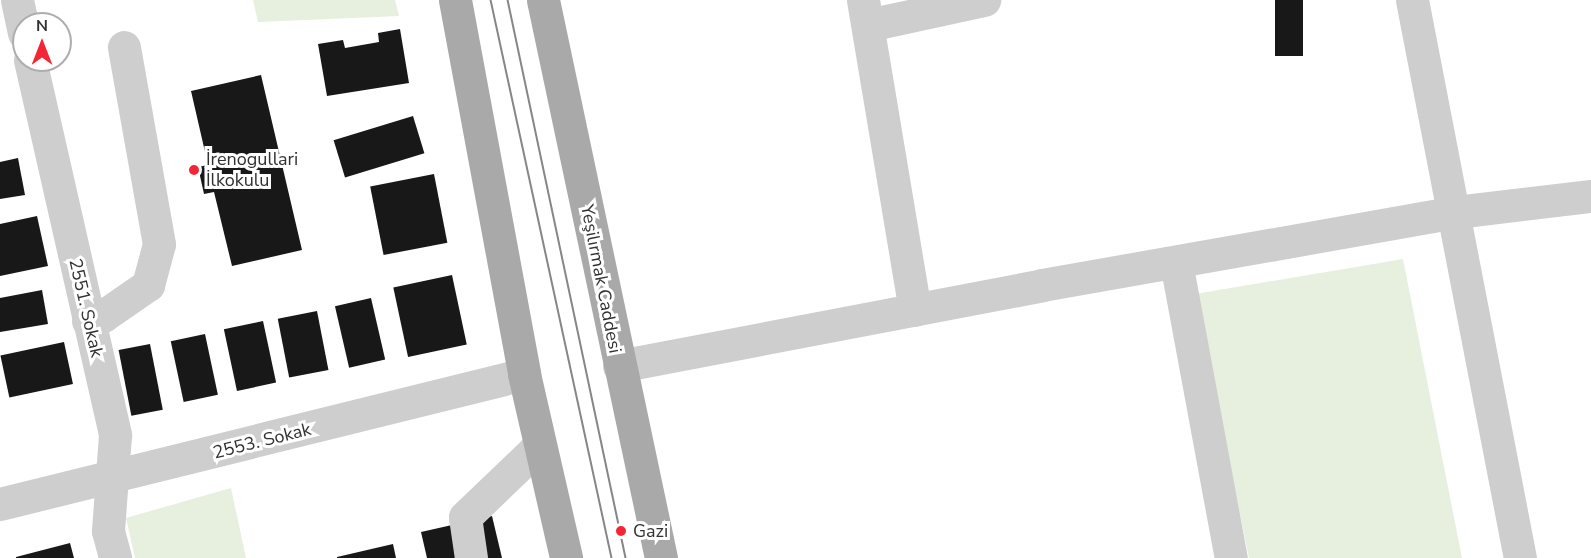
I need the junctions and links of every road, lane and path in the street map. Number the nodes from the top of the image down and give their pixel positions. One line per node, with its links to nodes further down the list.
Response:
1 (455, 0): 14 (main road)
2 (543, 0): 13 (main road, Yeşilırmak Caddesi)
3 (984, 0): 5 (street)
4 (1412, 0): 9 (street)
5 (865, 12): 11 (street)
6 (124, 47): 12 (street)
7 (33, 72): 12 (street, 2551. Sokak)
8 (1591, 196): 9 (street)
9 (1456, 212): 10 (street); 23 (street)
10 (1176, 262): 11 (street); 22 (street)
11 (915, 310): 13 (street)
12 (88, 321): 16 (street, 2551. Sokak)
13 (619, 366): 21 (main road, Yeşilırmak Caddesi)
14 (524, 374): 15 (main road); 16 (street, 2553. Sokak)
15 (539, 446): 19 (street); 20 (main road)
16 (113, 479): 17 (street, 2553. Sokak); 18 (street, 2551. Sokak)
17 (0, 504)
18 (115, 558)
19 (471, 558)
20 (566, 558)
21 (661, 558)
22 (1231, 558)
23 (1520, 558)

